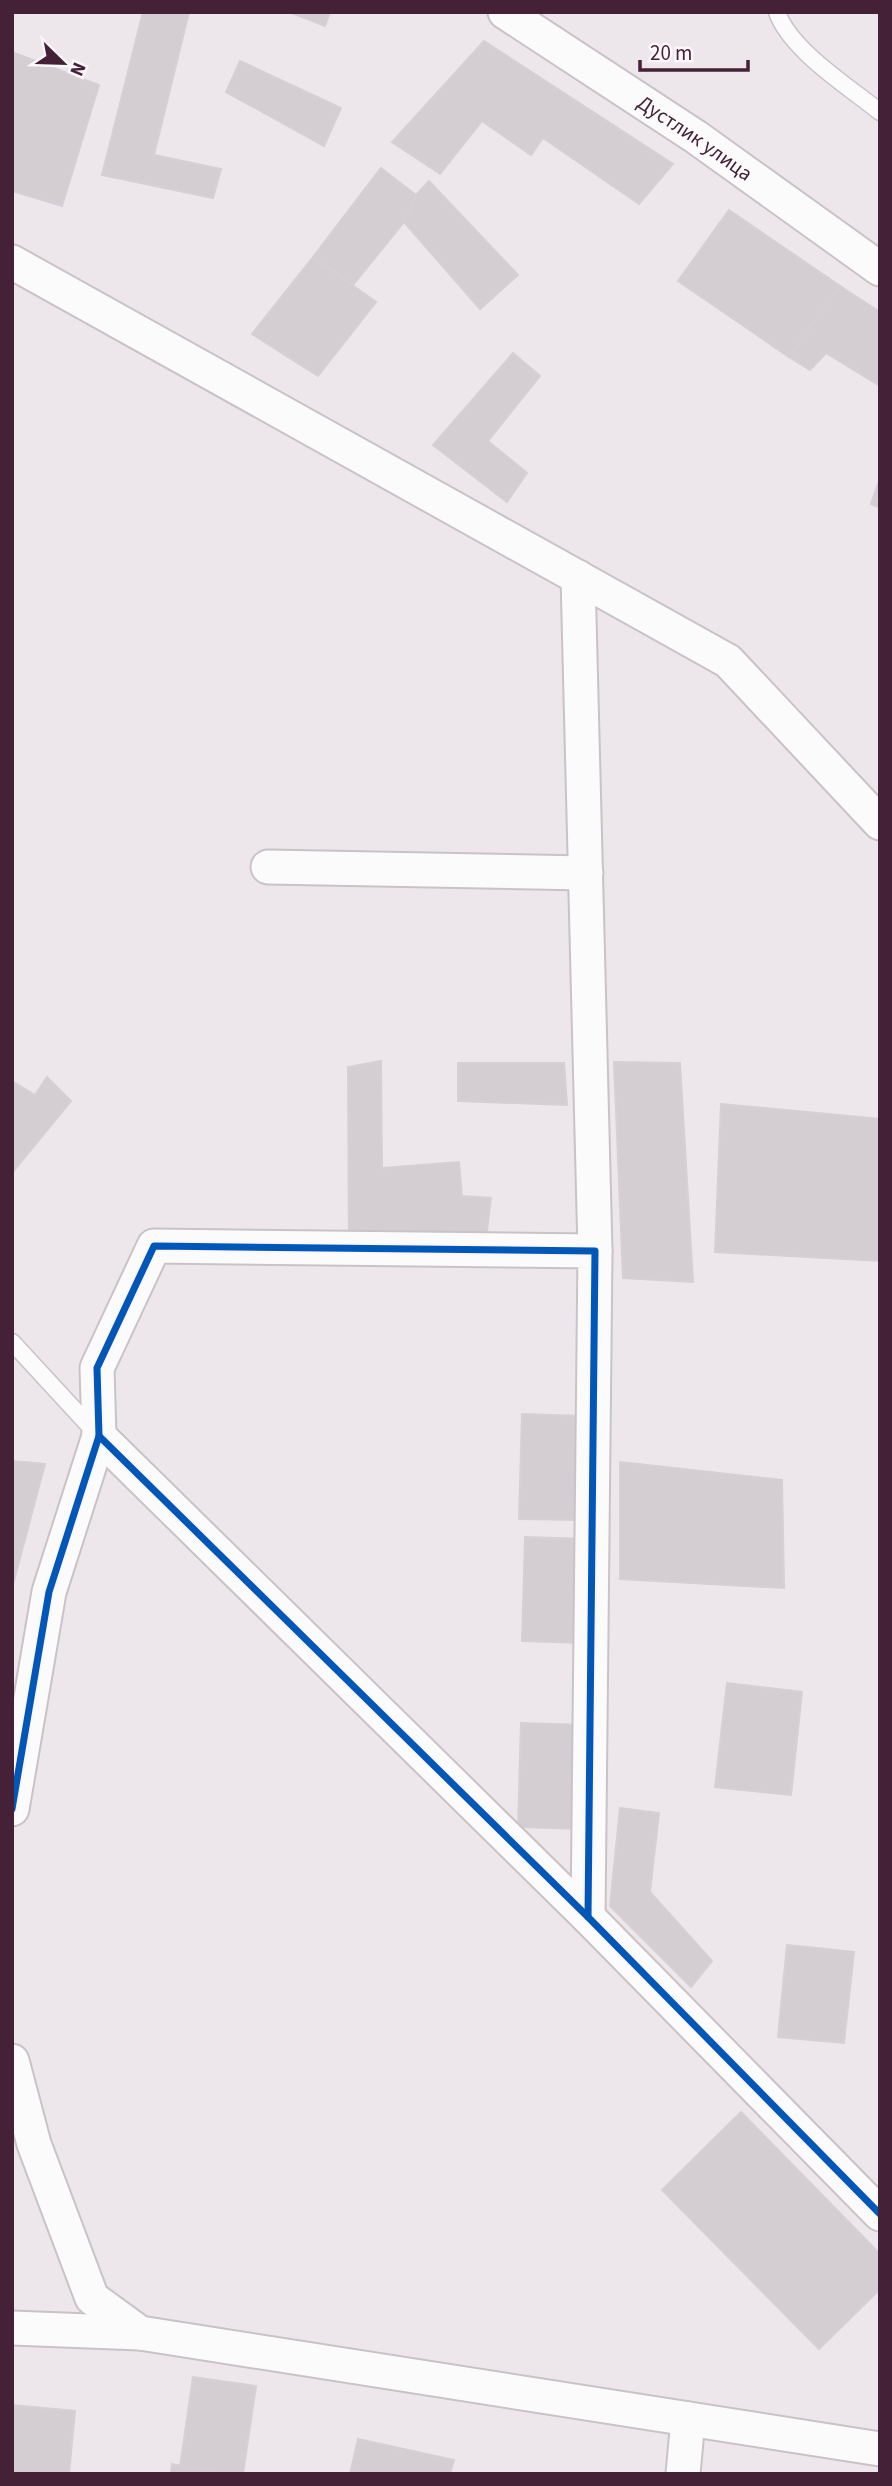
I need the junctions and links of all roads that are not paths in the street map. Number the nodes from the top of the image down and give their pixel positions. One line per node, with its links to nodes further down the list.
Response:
1 (505, 12): 5 (street, Дустлик улица)
2 (777, 12): 3 (lane)
3 (880, 111)
4 (12, 262): 6 (street)
5 (880, 269)
6 (578, 577): 7 (street); 9 (street)
7 (880, 823)
8 (268, 867): 9 (street)
9 (586, 873): 10 (street)
10 (595, 1251): 12 (street); 14 (street)
11 (12, 1342): 12 (lane)
12 (99, 1436): 13 (street); 14 (street)
13 (12, 1809)
14 (588, 1917): 16 (street)
15 (12, 2061): 18 (street)
16 (880, 2214)
17 (12, 2328): 18 (street)
18 (140, 2333): 19 (street)
19 (688, 2419): 20 (street); 21 (street)
20 (880, 2449)
21 (683, 2474)

